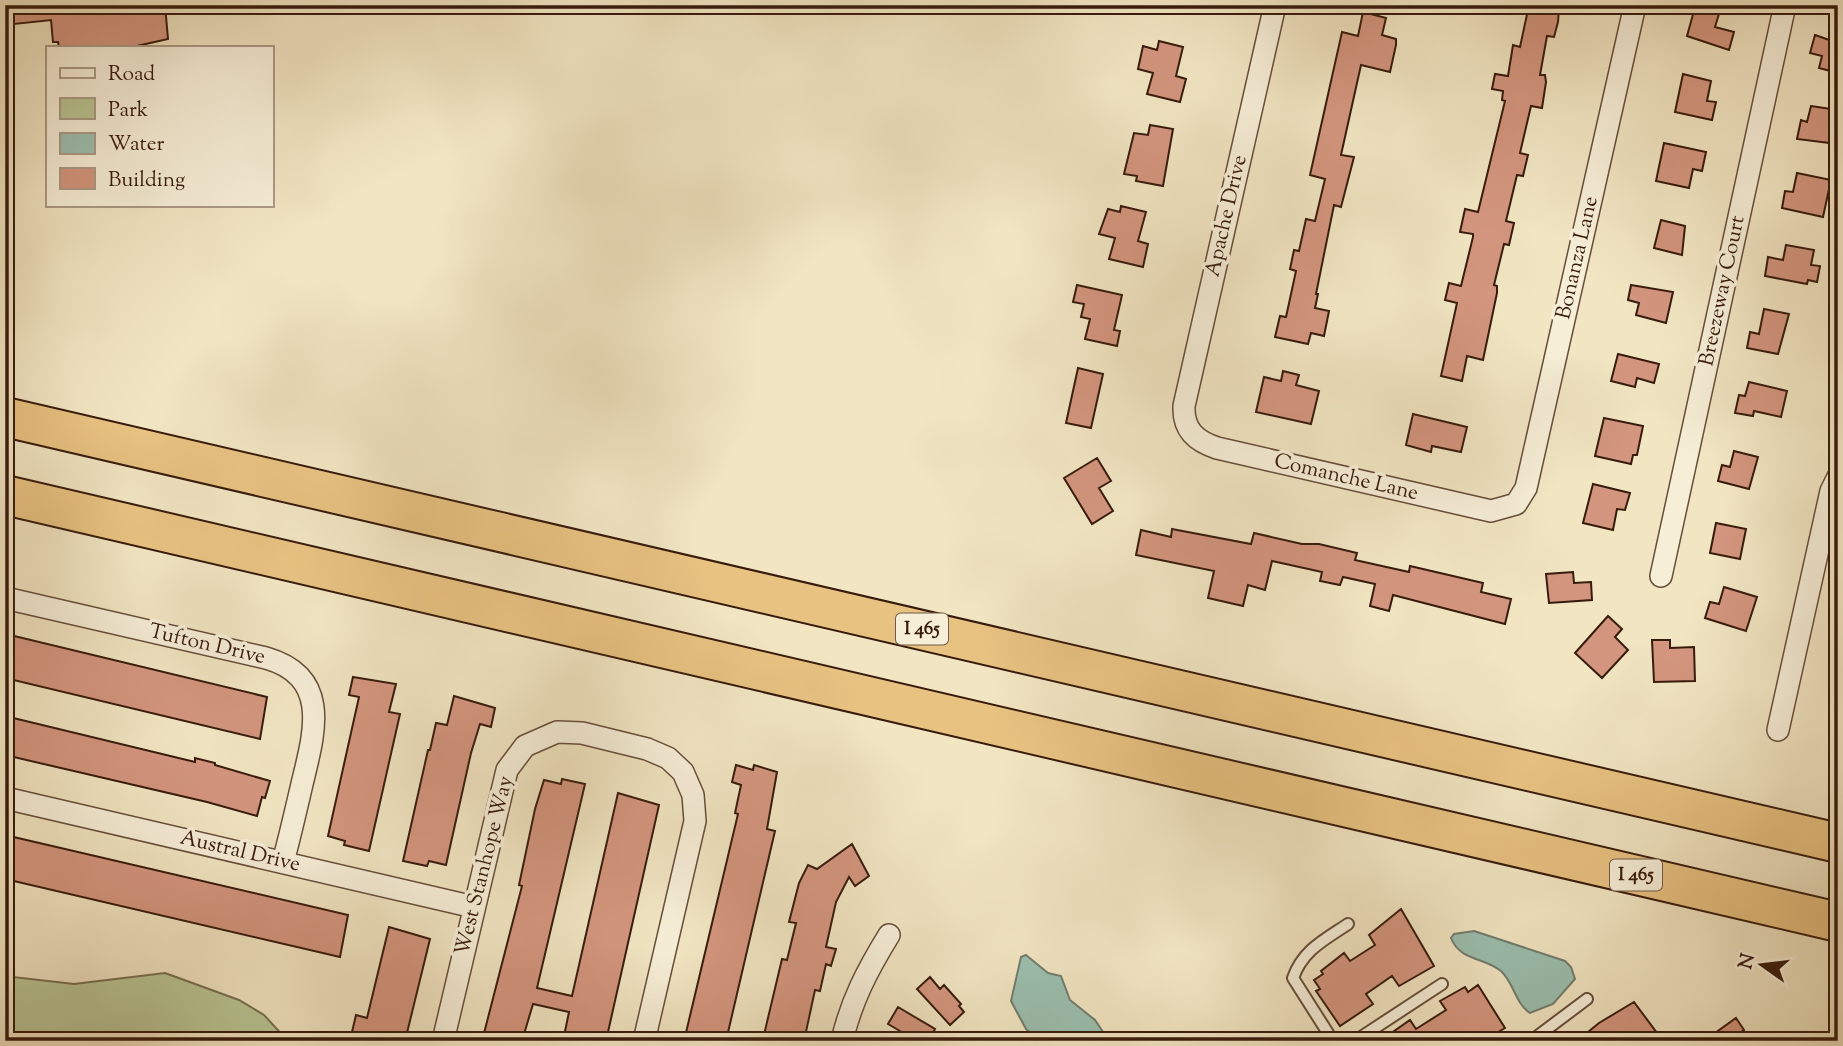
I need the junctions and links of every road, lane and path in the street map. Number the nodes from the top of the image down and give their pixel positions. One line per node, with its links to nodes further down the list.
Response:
1 (1275, 5): 5 (street, Apache Drive)
2 (1635, 5): 8 (street, Bonanza Lane)
3 (1785, 5): 9 (street, Breezeway Court)
4 (5, 417): 13 (highway, I 465)
5 (1187, 426): 8 (street, Comanche Lane)
6 (1838, 477): 11 (street)
7 (5, 495): 16 (highway, I 465)
8 (1513, 505)
9 (1661, 576)
10 (5, 598): 14 (street, Tufton Drive)
11 (1778, 730)
12 (5, 798): 14 (street, Austral Drive)
13 (1838, 843)
14 (283, 862): 15 (street, Austral Drive)
15 (474, 907): 21 (street, West Stanhope Way); 22 (street, West Stanhope Way)
16 (1838, 922)
17 (1348, 924): 24 (lane)
18 (889, 935): 23 (street)
19 (1442, 985): 25 (lane)
20 (1587, 999): 26 (lane)
21 (443, 1041)
22 (644, 1041)
23 (842, 1041)
24 (1332, 1041)
25 (1355, 1041)
26 (1531, 1041)

